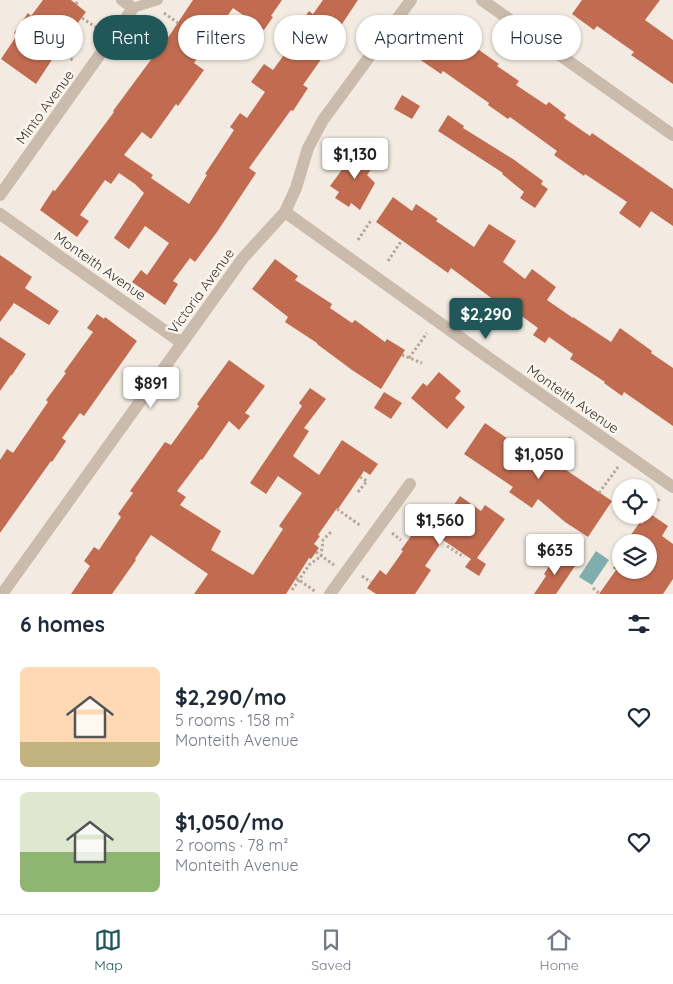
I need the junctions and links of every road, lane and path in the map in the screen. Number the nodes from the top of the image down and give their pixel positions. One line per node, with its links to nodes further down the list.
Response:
1 (79, 0): 6 (path)
2 (122, 0): 7 (street)
3 (158, 0): 7 (lane)
4 (411, 0): 12 (street, Victoria Avenue)
5 (482, 0): 10 (street)
6 (76, 4)
7 (133, 8): 11 (street, Minto Avenue)
8 (163, 12): 9 (path)
9 (178, 23)
10 (673, 135)
11 (0, 195)
12 (285, 212): 19 (street, Victoria Avenue); 24 (street, Monteith Avenue)
13 (0, 214): 19 (street, Monteith Avenue)
14 (372, 219): 15 (path)
15 (358, 240)
16 (402, 240): 17 (path)
17 (388, 261)
18 (427, 333): 21 (path)
19 (182, 343): 49 (street, Victoria Avenue)
20 (402, 356): 21 (path)
21 (409, 358): 22 (path)
22 (422, 363)
23 (572, 435): 25 (path)
24 (627, 455): 28 (street, Monteith Avenue); 30 (path)
25 (555, 460)
26 (360, 477): 29 (path)
27 (410, 484): 48 (street)
28 (673, 487)
29 (358, 492)
30 (599, 493)
31 (661, 498): 32 (path)
32 (657, 501)
33 (337, 510): 34 (path)
34 (364, 528)
35 (390, 531): 37 (path)
36 (331, 532): 40 (path)
37 (401, 540)
38 (447, 546): 41 (path)
39 (316, 552): 40 (path)
40 (322, 556): 42 (path); 44 (path)
41 (464, 557)
42 (336, 566)
43 (360, 574): 45 (path)
44 (298, 579): 47 (path); 48 (path)
45 (371, 582)
46 (593, 588): 50 (path)
47 (292, 590)
48 (323, 593)
49 (2, 594)
50 (600, 594)

